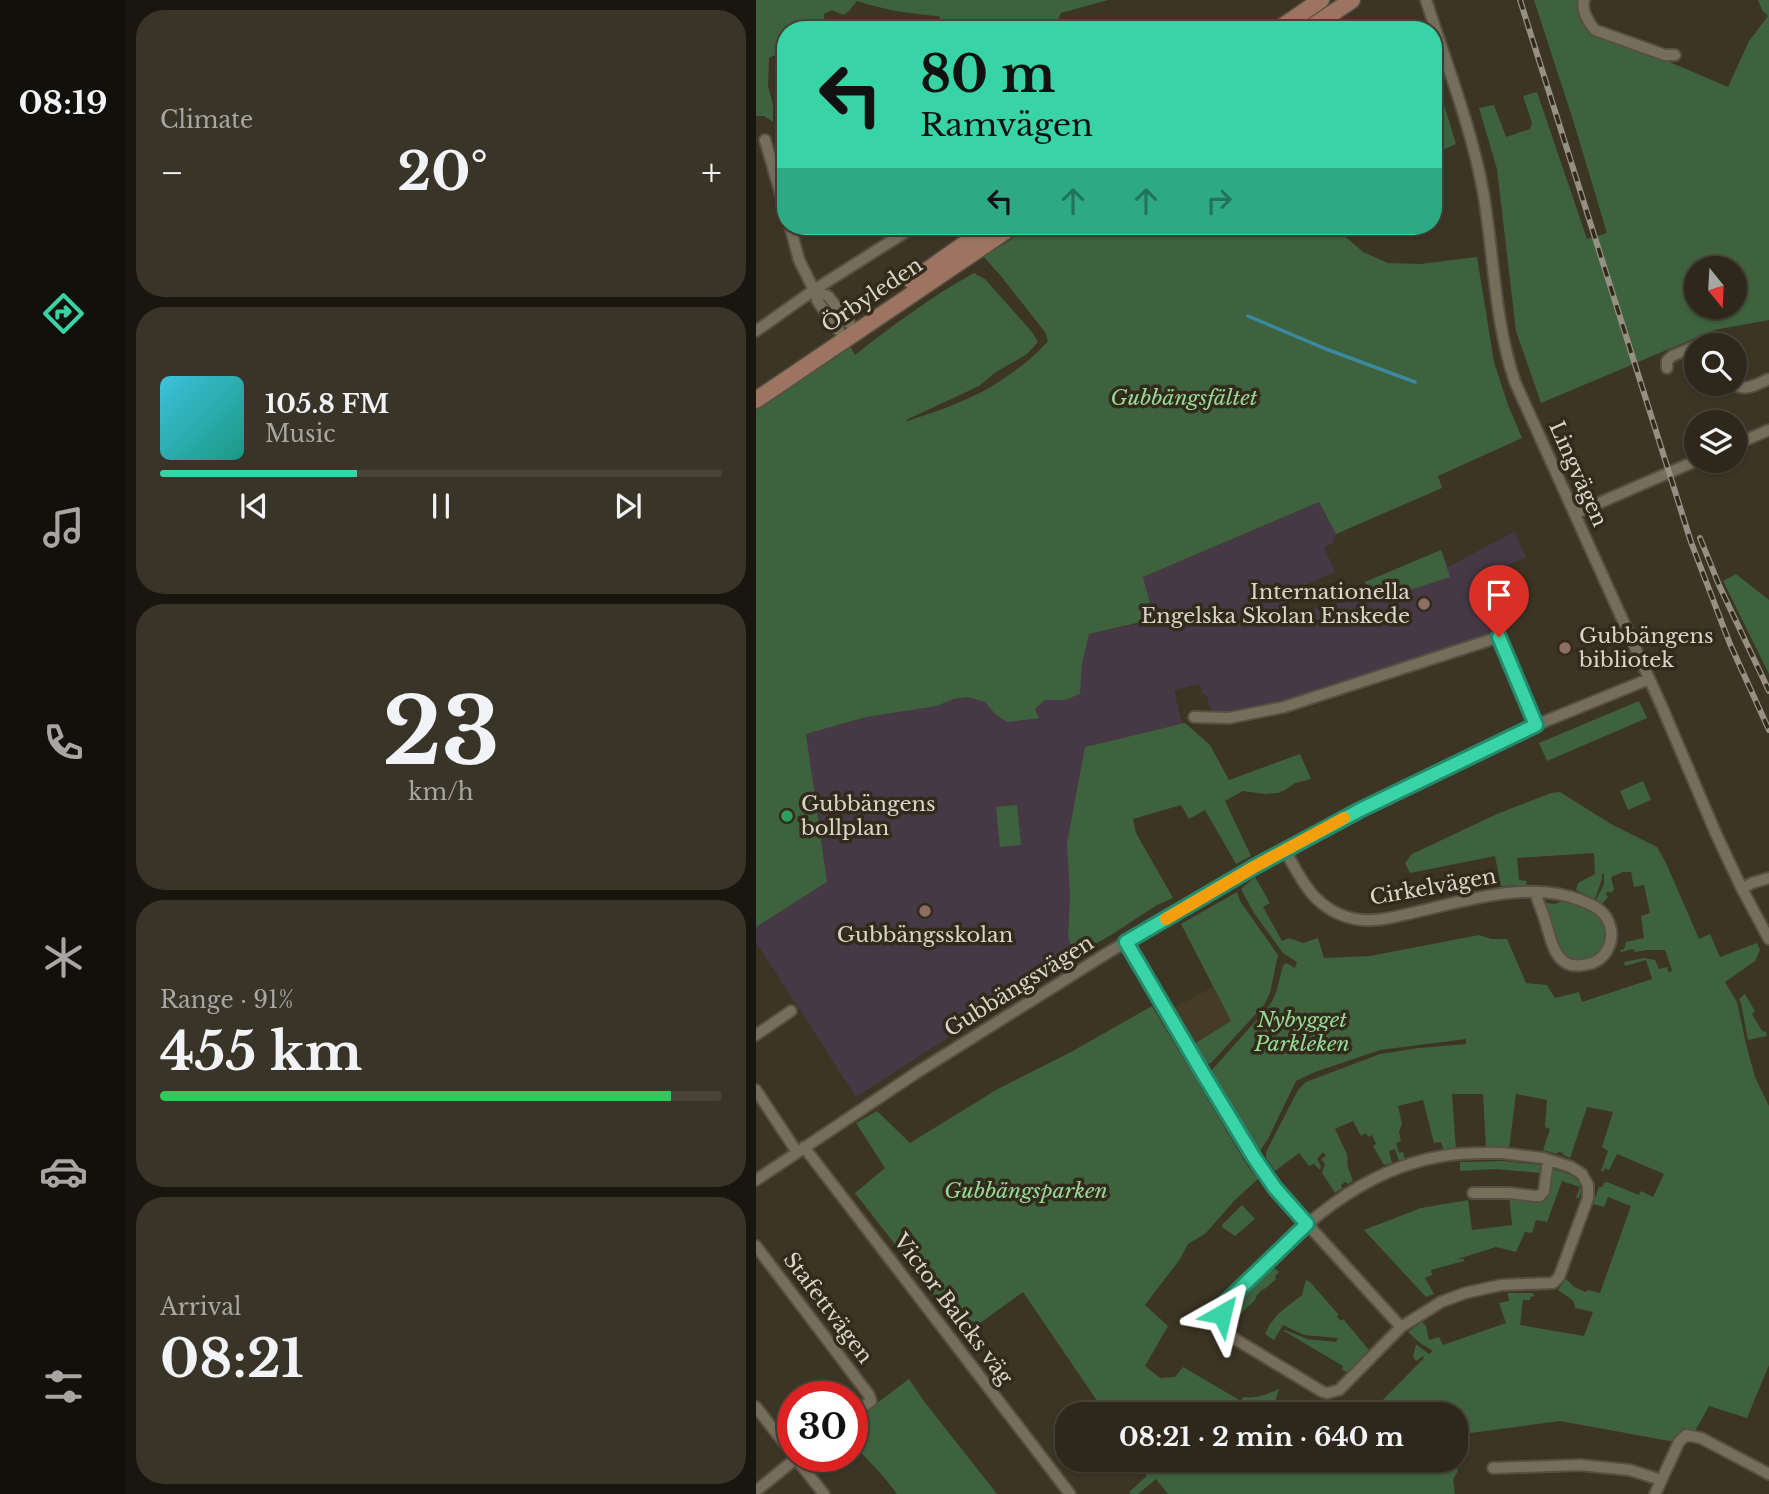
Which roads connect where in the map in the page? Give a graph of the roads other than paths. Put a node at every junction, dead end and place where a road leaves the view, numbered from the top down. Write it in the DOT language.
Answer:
graph roads {
  1 [pos="1321,0"];
  2 [pos="1352,0"];
  3 [pos="1426,0"];
  4 [pos="1584,0"];
  5 [pos="1291,21"];
  6 [pos="1320,21"];
  7 [pos="1433,21"];
  8 [pos="1442,49"];
  9 [pos="1675,55"];
  10 [pos="765,140"];
  11 [pos="777,181"];
  12 [pos="792,235"];
  13 [pos="901,235"];
  14 [pos="977,235"];
  15 [pos="1000,235"];
  16 [pos="814,290"];
  17 [pos="844,328"];
  18 [pos="756,331"];
  19 [pos="1684,351"];
  20 [pos="1667,368"];
  21 [pos="1769,379"];
  22 [pos="756,387"];
  23 [pos="1747,388"];
  24 [pos="756,400"];
  25 [pos="1769,430"];
  26 [pos="1747,439"];
  27 [pos="1684,466"];
  28 [pos="1576,513"];
  29 [pos="1649,679"];
  30 [pos="1194,717"];
  31 [pos="1536,725"];
  32 [pos="1285,850"];
  33 [pos="1769,878"];
  34 [pos="1742,889"];
  35 [pos="1535,892"];
  36 [pos="1769,939"];
  37 [pos="1126,942"];
  38 [pos="791,1011"];
  39 [pos="756,1035"];
  40 [pos="756,1090"];
  41 [pos="801,1149"];
  42 [pos="1548,1160"];
  43 [pos="756,1180"];
  44 [pos="1472,1193"];
  45 [pos="1307,1224"];
  46 [pos="756,1246"];
  47 [pos="1401,1326"];
  48 [pos="858,1381"];
  49 [pos="756,1406"];
  50 [pos="777,1432"];
  51 [pos="1493,1468"];
  52 [pos="778,1472"];
  53 [pos="808,1472"];
  54 [pos="1769,1474"];
  55 [pos="1661,1480"];
  56 [pos="756,1491"];
  57 [pos="824,1494"];
  58 [pos="1070,1494"];
  59 [pos="1655,1494"];
  1 -- 5 [label="main road"];
  2 -- 6 [label="main road"];
  3 -- 7 [label="street, Lingvägen"];
  4 -- 9 [label="street"];
  8 -- 28 [label="street, Lingvägen"];
  10 -- 11 [label="street"];
  12 -- 16 [label="street"];
  13 -- 16 [label="street"];
  14 -- 17 [label="main road, Örbyleden"];
  15 -- 24 [label="main road, Örbyleden"];
  16 -- 17 [label="street"];
  16 -- 18 [label="street"];
  17 -- 22 [label="main road, Örbyleden"];
  19 -- 20 [label="street"];
  21 -- 23 [label="street"];
  25 -- 26 [label="street"];
  27 -- 28 [label="street"];
  28 -- 29 [label="street, Lingvägen"];
  29 -- 31 [label="street, Gubbängsvägen"];
  29 -- 34 [label="street, Lingvägen"];
  30 -- 31 [label="street"];
  31 -- 32 [label="street, Gubbängsvägen"];
  32 -- 35 [label="street, Cirkelvägen"];
  32 -- 37 [label="street, Gubbängsvägen"];
  33 -- 34 [label="street"];
  34 -- 36 [label="street, Lingvägen"];
  35 -- 35 [label="street, Cirkelvägen"];
  37 -- 41 [label="street, Gubbängsvägen"];
  37 -- 45 [label="street"];
  38 -- 39 [label="street"];
  40 -- 41 [label="street, Victor Balcks väg"];
  41 -- 43 [label="street, Gubbängsvägen"];
  41 -- 58 [label="street, Victor Balcks väg"];
  42 -- 44 [label="street"];
  42 -- 45 [label="street"];
  42 -- 47 [label="street"];
  45 -- 47 [label="street"];
  45 -- 47 [label="street"];
  46 -- 48 [label="street, Stafettvägen"];
  49 -- 50 [label="street"];
  51 -- 55 [label="street"];
  52 -- 56 [label="street"];
  53 -- 57 [label="street"];
  54 -- 55 [label="street"];
  55 -- 59 [label="street"];
}
